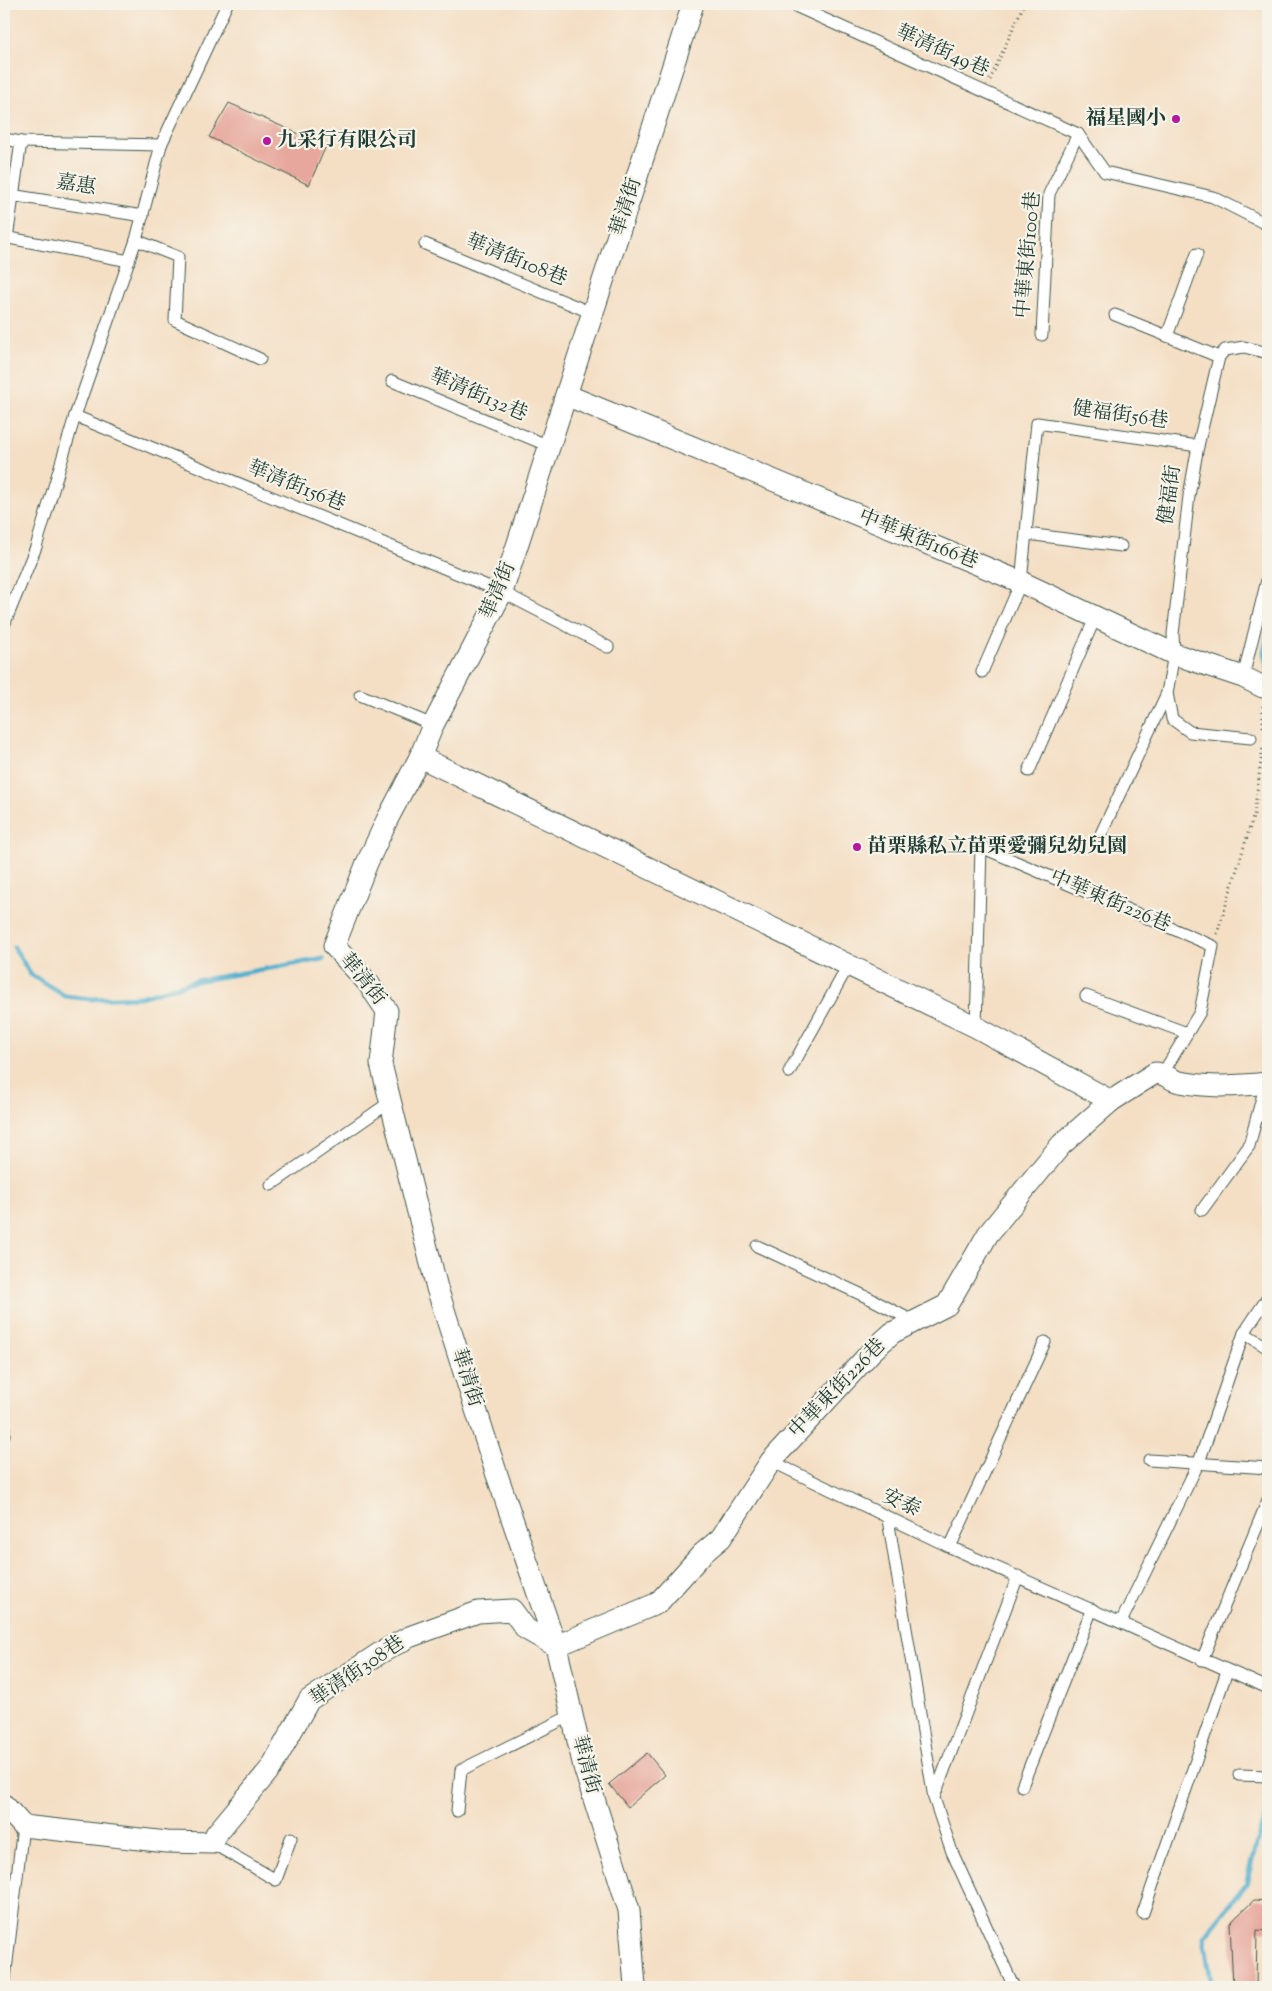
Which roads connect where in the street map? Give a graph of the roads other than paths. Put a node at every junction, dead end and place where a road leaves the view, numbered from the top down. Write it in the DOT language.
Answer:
graph roads {
  1 [pos="228,4"];
  2 [pos="693,4"];
  3 [pos="791,4"];
  4 [pos="1078,134"];
  5 [pos="4,139"];
  6 [pos="21,142"];
  7 [pos="161,145"];
  8 [pos="9,195"];
  9 [pos="143,216"];
  10 [pos="1268,225"];
  11 [pos="6,237"];
  12 [pos="136,240"];
  13 [pos="425,244"];
  14 [pos="1197,254"];
  15 [pos="129,261"];
  16 [pos="592,313"];
  17 [pos="1115,315"];
  18 [pos="1042,335"];
  19 [pos="1167,336"];
  20 [pos="1268,353"];
  21 [pos="1219,357"];
  22 [pos="260,359"];
  23 [pos="392,380"];
  24 [pos="566,395"];
  25 [pos="75,416"];
  26 [pos="549,446"];
  27 [pos="1198,446"];
  28 [pos="1027,534"];
  29 [pos="1121,546"];
  30 [pos="1268,576"];
  31 [pos="1021,582"];
  32 [pos="502,592"];
  33 [pos="1094,618"];
  34 [pos="4,625"];
  35 [pos="608,646"];
  36 [pos="1174,654"];
  37 [pos="982,672"];
  38 [pos="1243,677"];
  39 [pos="1266,687"];
  40 [pos="1167,693"];
  41 [pos="360,695"];
  42 [pos="433,725"];
  43 [pos="1251,738"];
  44 [pos="420,757"];
  45 [pos="1029,771"];
  46 [pos="1099,838"];
  47 [pos="848,966"];
  48 [pos="1086,996"];
  49 [pos="976,1027"];
  50 [pos="1187,1033"];
  51 [pos="789,1072"];
  52 [pos="1163,1073"];
  53 [pos="1267,1083"];
  54 [pos="1111,1101"];
  55 [pos="390,1102"];
  56 [pos="271,1184"];
  57 [pos="1202,1210"];
  58 [pos="757,1246"];
  59 [pos="1268,1297"];
  60 [pos="915,1322"];
  61 [pos="1244,1333"];
  62 [pos="1045,1342"];
  63 [pos="1268,1348"];
  64 [pos="4,1420"];
  65 [pos="4,1435"];
  66 [pos="1149,1460"];
  67 [pos="771,1461"];
  68 [pos="1199,1462"];
  69 [pos="1268,1468"];
  70 [pos="1268,1500"];
  71 [pos="888,1519"];
  72 [pos="950,1547"];
  73 [pos="1018,1576"];
  74 [pos="1092,1609"];
  75 [pos="1121,1622"];
  76 [pos="556,1646"];
  77 [pos="1202,1660"];
  78 [pos="1227,1671"];
  79 [pos="1268,1688"];
  80 [pos="572,1716"];
  81 [pos="1238,1775"];
  82 [pos="1268,1776"];
  83 [pos="1022,1786"];
  84 [pos="934,1798"];
  85 [pos="4,1806"];
  86 [pos="458,1811"];
  87 [pos="23,1826"];
  88 [pos="291,1838"];
  89 [pos="212,1843"];
  90 [pos="1143,1913"];
  91 [pos="4,1987"];
  92 [pos="635,1987"];
  93 [pos="1014,1987"];
  1 -- 7 [label="lane"];
  2 -- 16 [label="street, 華清街"];
  3 -- 4 [label="lane, 華清街49巷"];
  4 -- 10 [label="lane"];
  4 -- 18 [label="lane, 中華東街100巷"];
  5 -- 6 [label="lane"];
  6 -- 7 [label="lane"];
  6 -- 8 [label="lane"];
  7 -- 9 [label="lane"];
  8 -- 9 [label="lane, 嘉惠"];
  8 -- 11 [label="lane"];
  9 -- 12 [label="lane"];
  11 -- 15 [label="lane"];
  12 -- 15 [label="lane"];
  12 -- 22 [label="lane"];
  13 -- 16 [label="lane, 華清街108巷"];
  14 -- 19 [label="lane"];
  15 -- 25 [label="lane"];
  16 -- 24 [label="street, 華清街"];
  17 -- 19 [label="lane"];
  19 -- 21 [label="lane"];
  20 -- 21 [label="lane"];
  21 -- 27 [label="lane, 健福街"];
  23 -- 26 [label="lane, 華清街132巷"];
  24 -- 26 [label="street, 華清街"];
  24 -- 31 [label="street, 中華東街166巷"];
  25 -- 32 [label="lane, 華清街156巷"];
  25 -- 34 [label="lane"];
  26 -- 32 [label="street, 華清街"];
  27 -- 28 [label="lane, 健福街56巷"];
  27 -- 36 [label="lane, 健福街"];
  28 -- 29 [label="lane"];
  28 -- 31 [label="lane"];
  30 -- 38 [label="lane"];
  31 -- 33 [label="street, 中華東街166巷"];
  31 -- 37 [label="lane"];
  32 -- 35 [label="lane, 華清街156巷"];
  32 -- 42 [label="street, 華清街"];
  33 -- 36 [label="street, 中華東街166巷"];
  33 -- 45 [label="lane"];
  36 -- 38 [label="street, 中華東街166巷"];
  36 -- 40 [label="lane, 健福街"];
  38 -- 39 [label="street, 中華東街166巷"];
  40 -- 43 [label="lane, 健福街"];
  40 -- 46 [label="lane, 健福街"];
  41 -- 42 [label="lane"];
  42 -- 44 [label="street, 華清街"];
  44 -- 47 [label="street"];
  44 -- 55 [label="street, 華清街"];
  47 -- 49 [label="street"];
  47 -- 51 [label="lane"];
  48 -- 50 [label="lane"];
  49 -- 50 [label="lane, 中華東街226巷"];
  49 -- 54 [label="street"];
  50 -- 52 [label="lane"];
  52 -- 53 [label="street"];
  52 -- 54 [label="street, 中華東街226巷"];
  53 -- 57 [label="lane"];
  54 -- 60 [label="street, 中華東街226巷"];
  55 -- 56 [label="lane"];
  55 -- 76 [label="street, 華清街"];
  58 -- 60 [label="lane"];
  59 -- 61 [label="lane"];
  60 -- 67 [label="street, 中華東街226巷"];
  61 -- 63 [label="lane"];
  61 -- 68 [label="lane"];
  62 -- 72 [label="lane"];
  64 -- 65 [label="lane"];
  66 -- 68 [label="lane"];
  67 -- 71 [label="lane, 安泰"];
  67 -- 76 [label="street, 中華東街226巷"];
  68 -- 69 [label="lane"];
  68 -- 75 [label="lane"];
  70 -- 77 [label="lane"];
  71 -- 72 [label="lane, 安泰"];
  71 -- 84 [label="lane"];
  72 -- 73 [label="lane, 安泰"];
  73 -- 74 [label="lane, 安泰"];
  73 -- 84 [label="lane"];
  74 -- 75 [label="lane, 安泰"];
  74 -- 83 [label="lane"];
  75 -- 77 [label="lane, 安泰"];
  76 -- 80 [label="street, 華清街"];
  76 -- 89 [label="street, 華清街308巷"];
  77 -- 78 [label="lane, 安泰"];
  78 -- 79 [label="lane, 安泰"];
  78 -- 90 [label="lane"];
  80 -- 86 [label="lane"];
  80 -- 92 [label="street, 華清街"];
  81 -- 82 [label="lane"];
  84 -- 93 [label="lane"];
  85 -- 87 [label="street"];
  87 -- 89 [label="street"];
  87 -- 91 [label="lane"];
  88 -- 89 [label="lane"];
}
